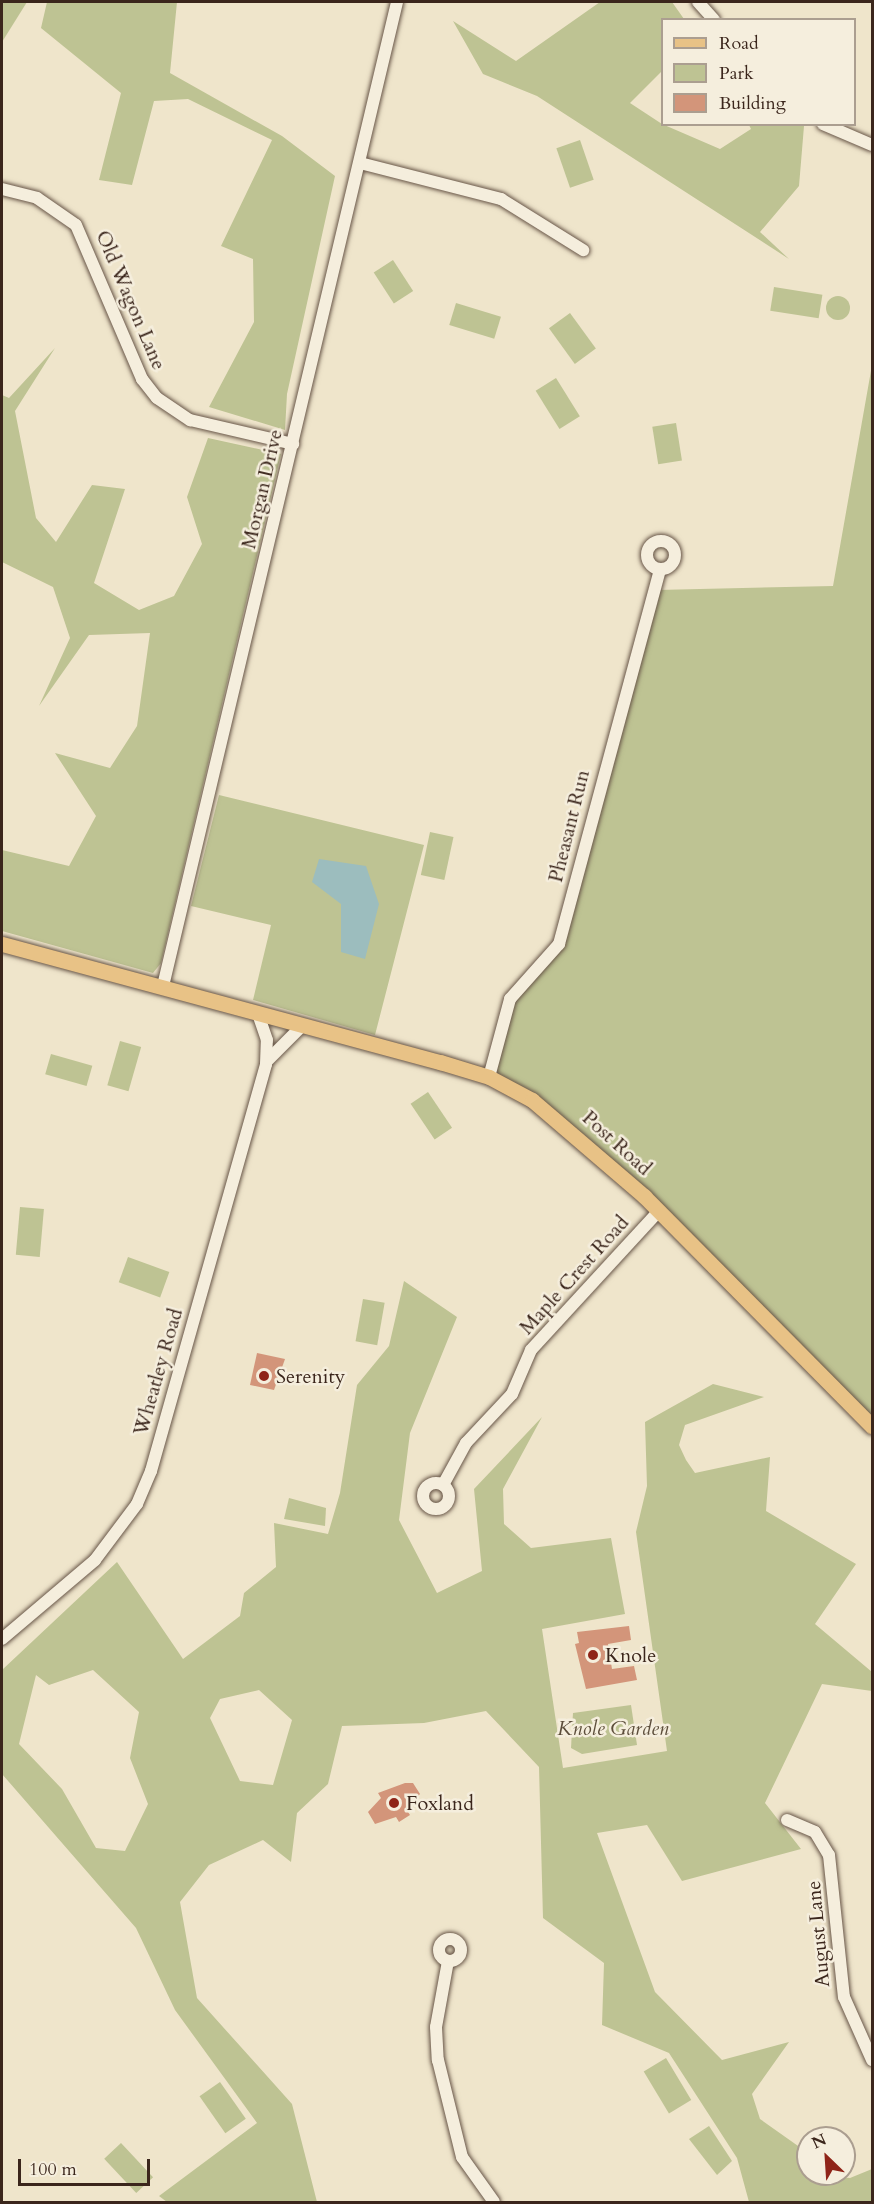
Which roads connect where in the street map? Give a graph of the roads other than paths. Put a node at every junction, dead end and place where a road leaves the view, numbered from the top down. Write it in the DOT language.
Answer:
graph roads {
  1 [pos="397,2"];
  2 [pos="700,2"];
  3 [pos="712,18"];
  4 [pos="828,126"];
  5 [pos="873,145"];
  6 [pos="360,163"];
  7 [pos="2,189"];
  8 [pos="583,250"];
  9 [pos="293,444"];
  10 [pos="660,569"];
  11 [pos="2,944"];
  12 [pos="163,986"];
  13 [pos="258,1014"];
  14 [pos="302,1026"];
  15 [pos="266,1064"];
  16 [pos="489,1077"];
  17 [pos="659,1211"];
  18 [pos="873,1426"];
  19 [pos="443,1485"];
  20 [pos="2,1639"];
  21 [pos="787,1820"];
  22 [pos="448,1961"];
  23 [pos="873,2060"];
  24 [pos="494,2202"];
  1 -- 6 [label="street, Morgan Drive"];
  2 -- 3 [label="street"];
  4 -- 5 [label="street"];
  6 -- 8 [label="street"];
  6 -- 9 [label="street, Morgan Drive"];
  7 -- 9 [label="street, Old Wagon Lane"];
  9 -- 12 [label="street, Morgan Drive"];
  10 -- 16 [label="street, Pheasant Run"];
  11 -- 12 [label="main road"];
  12 -- 13 [label="main road"];
  13 -- 14 [label="main road, Post Road"];
  13 -- 15 [label="street, Wheatley Road"];
  14 -- 15 [label="street, Wheatley Road"];
  14 -- 16 [label="main road, Post Road"];
  15 -- 20 [label="street, Wheatley Road"];
  16 -- 17 [label="main road, Post Road"];
  17 -- 18 [label="main road, Post Road"];
  17 -- 19 [label="street, Maple Crest Road"];
  21 -- 23 [label="street, August Lane"];
  22 -- 24 [label="street"];
}
